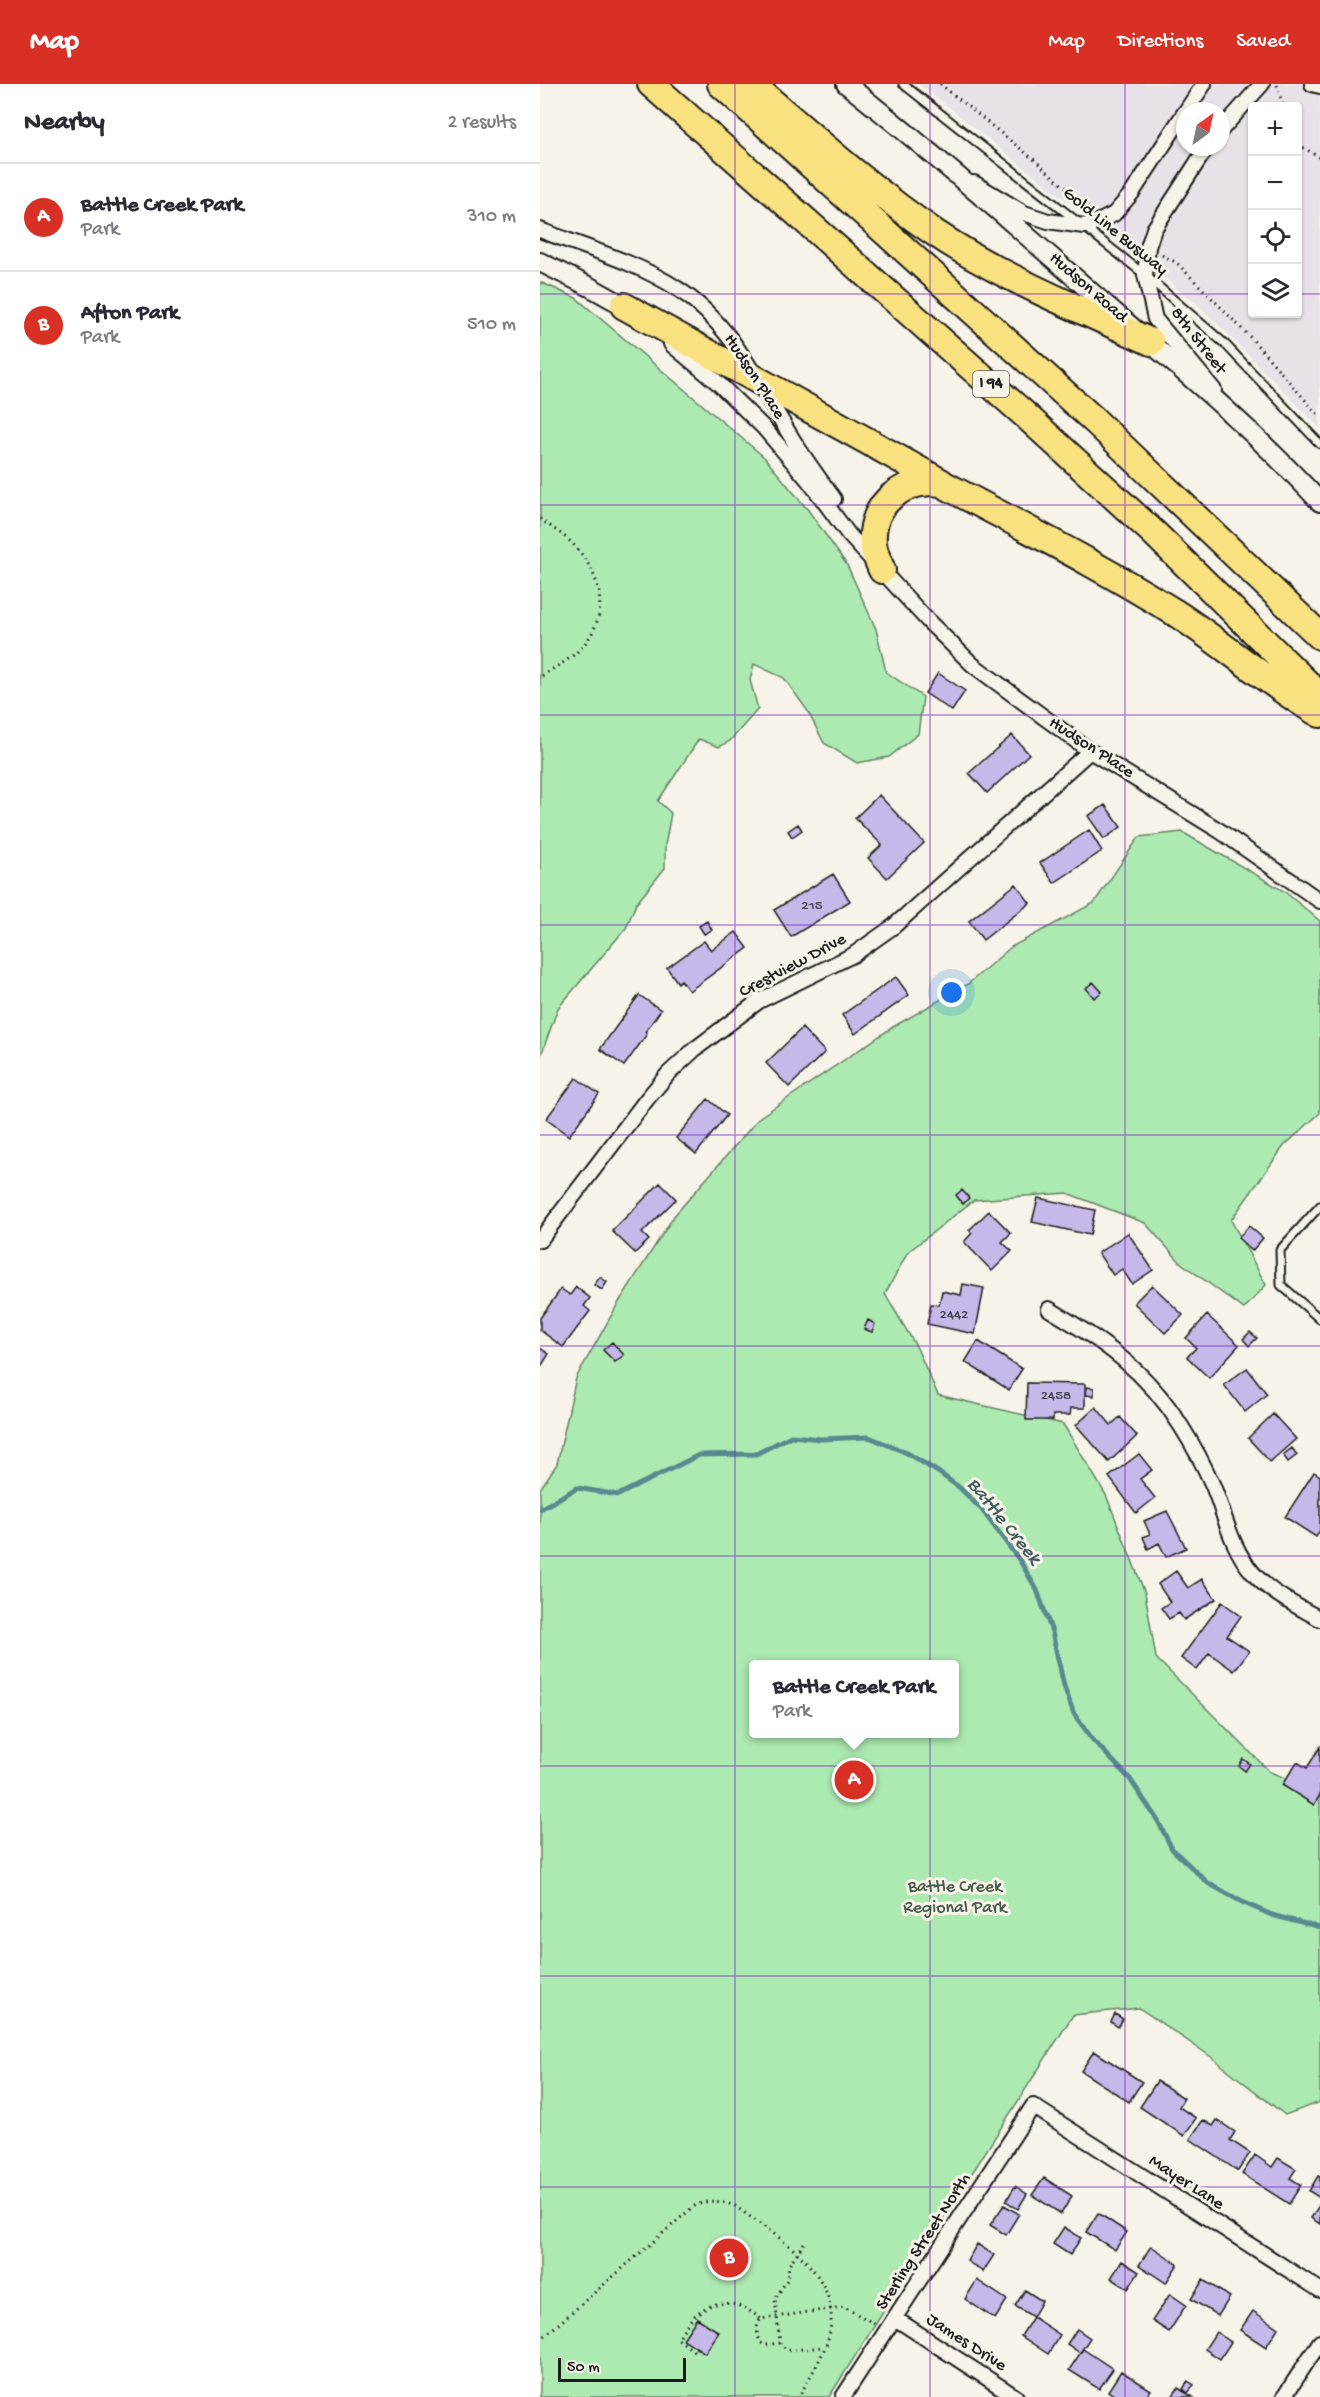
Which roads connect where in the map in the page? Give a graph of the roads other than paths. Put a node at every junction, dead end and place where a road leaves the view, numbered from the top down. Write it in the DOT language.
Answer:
graph roads {
  1 [pos="651,84"];
  2 [pos="721,84"];
  3 [pos="751,84"];
  4 [pos="846,84"];
  5 [pos="903,84"];
  6 [pos="1204,84"];
  7 [pos="1248,84"];
  8 [pos="1262,84"];
  9 [pos="1312,84"];
  10 [pos="1320,87"];
  11 [pos="1192,102"];
  12 [pos="1230,111"];
  13 [pos="1230,120"];
  14 [pos="1176,126"];
  15 [pos="1201,156"];
  16 [pos="950,169"];
  17 [pos="1084,226"];
  18 [pos="540,230"];
  19 [pos="540,262"];
  20 [pos="1145,274"];
  21 [pos="624,306"];
  22 [pos="1150,342"];
  23 [pos="761,383"];
  24 [pos="1240,422"];
  25 [pos="1320,444"];
  26 [pos="941,483"];
  27 [pos="1320,502"];
  28 [pos="1241,558"];
  29 [pos="882,570"];
  30 [pos="1320,626"];
  31 [pos="1320,636"];
  32 [pos="1320,696"];
  33 [pos="1320,714"];
  34 [pos="1090,751"];
  35 [pos="1320,901"];
  36 [pos="1320,1206"];
  37 [pos="540,1240"];
  38 [pos="1049,1309"];
  39 [pos="1320,1319"];
  40 [pos="1320,1619"];
  41 [pos="1033,2106"];
  42 [pos="1320,2290"];
  43 [pos="896,2319"];
  44 [pos="1320,2342"];
  45 [pos="843,2397"];
  46 [pos="1016,2397"];
  47 [pos="1284,2397"];
  1 -- 32 [label="highway, I 94"];
  2 -- 28 [label="highway, I 94"];
  3 -- 22 [label="highway"];
  4 -- 16 [label="street, Hudson Road"];
  5 -- 17 [label="lane, Gold Line Busway"];
  6 -- 11 [label="street"];
  7 -- 12 [label="street"];
  8 -- 13 [label="street"];
  9 -- 10 [label="street"];
  14 -- 17 [label="street"];
  15 -- 20 [label="street, 8th Street"];
  16 -- 17 [label="street"];
  16 -- 22 [label="street, Hudson Road"];
  17 -- 20 [label="lane, Gold Line Busway"];
  18 -- 23 [label="street, Hudson Place"];
  19 -- 21 [label="street, Hudson Place"];
  20 -- 24 [label="street, 8th Street"];
  20 -- 25 [label="lane, Gold Line Busway"];
  21 -- 23 [label="highway"];
  21 -- 29 [label="street, Hudson Place"];
  22 -- 24 [label="street, Hudson Road"];
  23 -- 26 [label="highway"];
  23 -- 29 [label="street, Hudson Place"];
  24 -- 27 [label="street, Hudson Road"];
  26 -- 29 [label="highway"];
  26 -- 33 [label="highway"];
  28 -- 30 [label="highway"];
  28 -- 31 [label="highway, I 94"];
  29 -- 34 [label="street, Hudson Place"];
  34 -- 35 [label="street, Hudson Place"];
  34 -- 37 [label="street, Crestview Drive"];
  36 -- 39 [label="lane"];
  38 -- 40 [label="street"];
  41 -- 42 [label="street, Mayer Lane"];
  41 -- 43 [label="street, Sterling Street North"];
  43 -- 45 [label="street, Sterling Street North"];
  43 -- 46 [label="street, James Drive"];
  44 -- 47 [label="street"];
}
